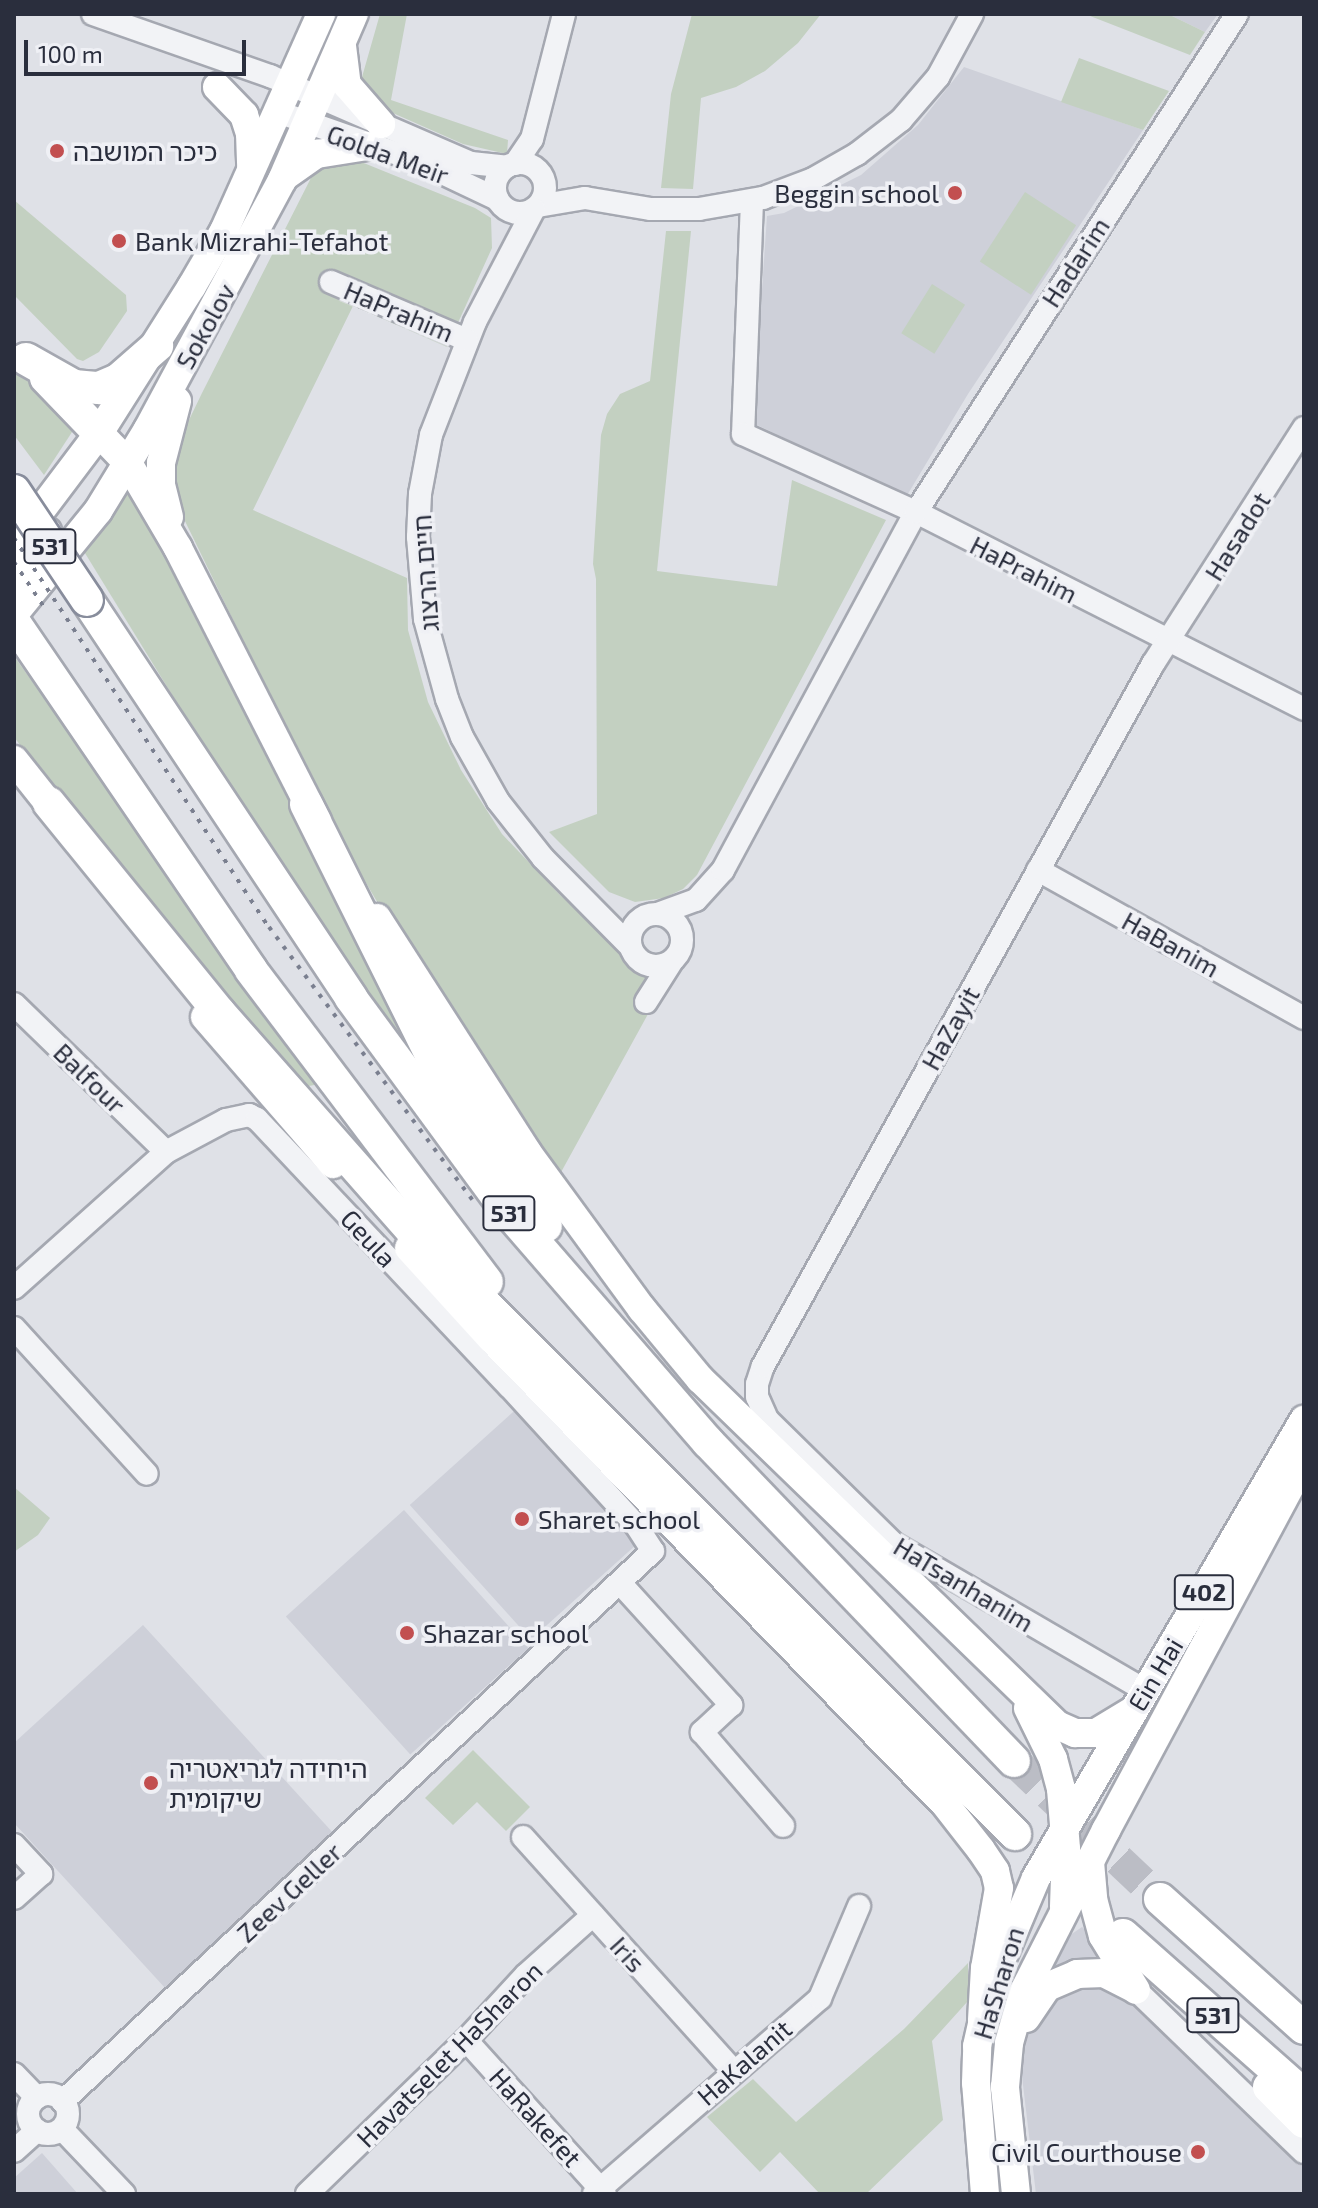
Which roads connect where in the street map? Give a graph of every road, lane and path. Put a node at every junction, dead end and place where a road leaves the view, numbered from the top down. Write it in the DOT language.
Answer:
graph roads {
  1 [pos="93,14"];
  2 [pos="321,14"];
  3 [pos="354,14"];
  4 [pos="564,14"];
  5 [pos="972,14"];
  6 [pos="1237,14"];
  7 [pos="342,43"];
  8 [pos="291,84"];
  9 [pos="217,87"];
  10 [pos="320,97"];
  11 [pos="278,112"];
  12 [pos="308,124"];
  13 [pos="535,128"];
  14 [pos="374,135"];
  15 [pos="511,165"];
  16 [pos="251,172"];
  17 [pos="540,174"];
  18 [pos="282,180"];
  19 [pos="585,198"];
  20 [pos="752,201"];
  21 [pos="499,202"];
  22 [pos="536,207"];
  23 [pos="506,259"];
  24 [pos="331,282"];
  25 [pos="209,317"];
  26 [pos="467,340"];
  27 [pos="157,346"];
  28 [pos="20,352"];
  29 [pos="1304,428"];
  30 [pos="99,433"];
  31 [pos="128,463"];
  32 [pos="14,491"];
  33 [pos="916,512"];
  34 [pos="14,546"];
  35 [pos="178,548"];
  36 [pos="14,578"];
  37 [pos="14,614"];
  38 [pos="14,622"];
  39 [pos="1169,643"];
  40 [pos="1304,709"];
  41 [pos="14,760"];
  42 [pos="49,803"];
  43 [pos="306,804"];
  44 [pos="1038,870"];
  45 [pos="713,884"];
  46 [pos="595,909"];
  47 [pos="652,915"];
  48 [pos="634,952"];
  49 [pos="677,952"];
  50 [pos="14,1004"];
  51 [pos="1304,1018"];
  52 [pos="166,1152"];
  53 [pos="17,1280"];
  54 [pos="14,1328"];
  55 [pos="767,1419"];
  56 [pos="1304,1420"];
  57 [pos="1304,1461"];
  58 [pos="652,1471"];
  59 [pos="147,1474"];
  60 [pos="621,1584"];
  61 [pos="1009,1681"];
  62 [pos="1140,1700"];
  63 [pos="1122,1799"];
  64 [pos="945,1804"];
  65 [pos="783,1826"];
  66 [pos="1078,1829"];
  67 [pos="1015,1834"];
  68 [pos="523,1837"];
  69 [pos="14,1845"];
  70 [pos="1090,1863"];
  71 [pos="14,1898"];
  72 [pos="1160,1899"];
  73 [pos="859,1906"];
  74 [pos="593,1915"];
  75 [pos="1064,1916"];
  76 [pos="1123,1935"];
  77 [pos="1155,1964"];
  78 [pos="1136,1990"];
  79 [pos="982,2020"];
  80 [pos="1304,2028"];
  81 [pos="466,2040"];
  82 [pos="733,2070"];
  83 [pos="14,2074"];
  84 [pos="1005,2087"];
  85 [pos="1304,2095"];
  86 [pos="37,2098"];
  87 [pos="63,2101"];
  88 [pos="1304,2122"];
  89 [pos="62,2129"];
  90 [pos="37,2130"];
  91 [pos="14,2151"];
  92 [pos="1304,2152"];
  93 [pos="600,2192"];
  94 [pos="124,2194"];
  95 [pos="307,2194"];
  96 [pos="985,2194"];
  97 [pos="1016,2194"];
  1 -- 8 [label="street, Golda Meir"];
  2 -- 8 [label="main road, Sokolov"];
  3 -- 7 [label="main road, Sokolov"];
  4 -- 13 [label="street"];
  5 -- 20 [label="street"];
  6 -- 33 [label="street, Hadarim"];
  7 -- 10 [label="main road, Sokolov"];
  7 -- 14 [label="main road"];
  8 -- 10 [label="street, Golda Meir"];
  8 -- 11 [label="main road, Sokolov"];
  9 -- 16 [label="main road"];
  10 -- 12 [label="main road, Sokolov"];
  10 -- 14 [label="street, Golda Meir"];
  11 -- 12 [label="street, Golda Meir"];
  11 -- 16 [label="main road, Sokolov"];
  12 -- 14 [label="street, Golda Meir"];
  12 -- 18 [label="main road, Sokolov"];
  13 -- 15 [label="street"];
  13 -- 17 [label="street"];
  14 -- 15 [label="street, Golda Meir"];
  14 -- 18 [label="main road"];
  14 -- 21 [label="street, Golda Meir"];
  15 -- 17 [label="street"];
  15 -- 21 [label="street"];
  16 -- 27 [label="main road, Sokolov"];
  17 -- 19 [label="street"];
  17 -- 22 [label="street"];
  18 -- 25 [label="main road, Sokolov"];
  19 -- 20 [label="street"];
  19 -- 22 [label="street"];
  20 -- 33 [label="street, HaPrahim"];
  21 -- 22 [label="street"];
  21 -- 23 [label="street"];
  22 -- 23 [label="street, חיים הרצוג"];
  23 -- 26 [label="street, חיים הרצוג"];
  24 -- 26 [label="street, HaPrahim"];
  25 -- 31 [label="main road, Sokolov"];
  25 -- 35 [label="main road"];
  26 -- 46 [label="street, חיים הרצוג"];
  27 -- 28 [label="highway"];
  27 -- 30 [label="main road, Sokolov"];
  28 -- 30 [label="highway"];
  29 -- 39 [label="street, Hasadot"];
  30 -- 31 [label="main road"];
  30 -- 34 [label="main road, Sokolov"];
  30 -- 36 [label="main road"];
  31 -- 35 [label="main road"];
  31 -- 37 [label="main road, Sokolov"];
  32 -- 43 [label="highway, 531, bridge"];
  33 -- 39 [label="street, HaPrahim"];
  33 -- 45 [label="street"];
  35 -- 43 [label="main road"];
  38 -- 58 [label="highway, 531"];
  39 -- 40 [label="street, HaPrahim"];
  39 -- 44 [label="street, HaZayit"];
  41 -- 42 [label="main road"];
  42 -- 58 [label="highway"];
  42 -- 64 [label="main road"];
  43 -- 61 [label="main road"];
  44 -- 51 [label="street, HaBanim"];
  44 -- 55 [label="street, HaZayit"];
  45 -- 47 [label="street"];
  45 -- 49 [label="street"];
  46 -- 47 [label="street"];
  46 -- 48 [label="street, חיים הרצוג"];
  47 -- 48 [label="street"];
  47 -- 49 [label="street"];
  48 -- 49 [label="street"];
  48 -- 49 [label="street"];
  50 -- 52 [label="street, Balfour"];
  52 -- 53 [label="street, Geula"];
  52 -- 60 [label="street, Geula"];
  54 -- 59 [label="street"];
  55 -- 62 [label="street, HaTsanhanim"];
  56 -- 62 [label="main road, Ein Hai / 402"];
  57 -- 63 [label="main road, Ein Hai / 402"];
  58 -- 67 [label="highway, 531"];
  60 -- 65 [label="street"];
  60 -- 87 [label="street, Zeev Geller"];
  61 -- 62 [label="main road"];
  61 -- 66 [label="main road"];
  62 -- 66 [label="main road, Ein Hai / 402"];
  63 -- 66 [label="main road"];
  63 -- 70 [label="main road, 402"];
  64 -- 66 [label="main road"];
  64 -- 79 [label="main road"];
  66 -- 70 [label="main road"];
  66 -- 75 [label="main road"];
  66 -- 79 [label="main road, HaSharon / 402"];
  68 -- 74 [label="street, Iris"];
  69 -- 71 [label="street"];
  70 -- 75 [label="main road, 402"];
  70 -- 78 [label="main road"];
  72 -- 80 [label="highway, 531"];
  73 -- 82 [label="street, HaKalanit"];
  74 -- 81 [label="street, Havatselet HaSharon"];
  74 -- 82 [label="street, Iris"];
  75 -- 84 [label="main road, HaSharon / 402"];
  76 -- 77 [label="highway, 531"];
  77 -- 85 [label="highway, 531"];
  77 -- 88 [label="highway"];
  78 -- 84 [label="main road"];
  78 -- 92 [label="street"];
  79 -- 96 [label="main road, HaSharon / 402"];
  81 -- 93 [label="street, HaRakefet"];
  81 -- 95 [label="street, Havatselet HaSharon"];
  82 -- 93 [label="street, HaKalanit"];
  83 -- 86 [label="street"];
  84 -- 97 [label="main road, HaSharon / 402"];
  86 -- 87 [label="street"];
  86 -- 90 [label="street"];
  87 -- 89 [label="street"];
  89 -- 90 [label="street"];
  89 -- 94 [label="street"];
  90 -- 91 [label="street"];
}
